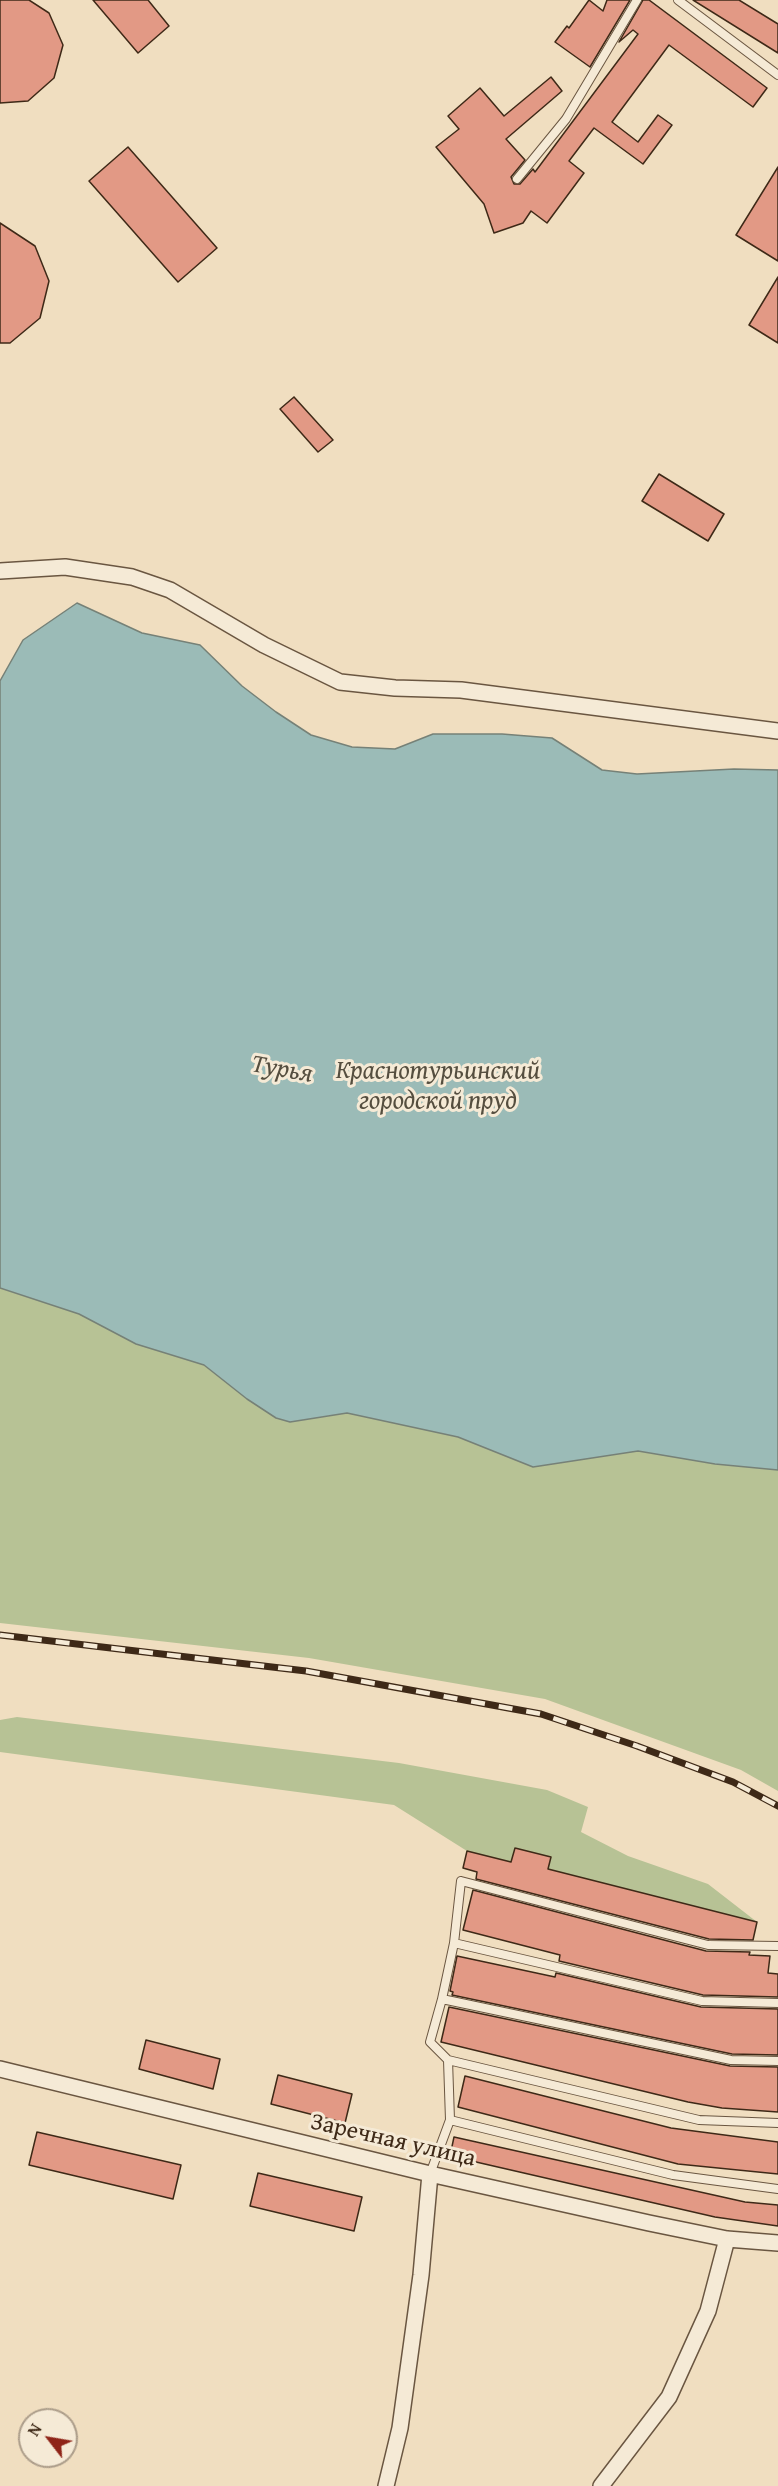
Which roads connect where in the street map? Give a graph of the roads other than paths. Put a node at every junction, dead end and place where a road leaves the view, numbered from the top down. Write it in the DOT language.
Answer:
graph roads {
  1 [pos="637,0"];
  2 [pos="678,0"];
  3 [pos="778,75"];
  4 [pos="517,179"];
  5 [pos="0,571"];
  6 [pos="778,730"];
  7 [pos="454,1943"];
  8 [pos="778,1946"];
  9 [pos="442,1999"];
  10 [pos="778,2003"];
  11 [pos="448,2060"];
  12 [pos="778,2061"];
  13 [pos="0,2069"];
  14 [pos="450,2120"];
  15 [pos="778,2123"];
  16 [pos="430,2174"];
  17 [pos="778,2189"];
  18 [pos="727,2239"];
  19 [pos="778,2243"];
  20 [pos="386,2486"];
  21 [pos="601,2486"];
  1 -- 4 [label="lane"];
  2 -- 3 [label="lane"];
  5 -- 6 [label="street"];
  7 -- 8 [label="lane"];
  7 -- 9 [label="lane"];
  7 -- 10 [label="lane"];
  9 -- 11 [label="lane"];
  9 -- 12 [label="lane"];
  11 -- 14 [label="lane"];
  11 -- 15 [label="lane"];
  13 -- 16 [label="street, Заречная улица"];
  14 -- 16 [label="lane"];
  14 -- 17 [label="lane"];
  16 -- 18 [label="street, Заречная улица"];
  16 -- 20 [label="street"];
  18 -- 19 [label="street, Заречная улица"];
  18 -- 21 [label="street"];
}
